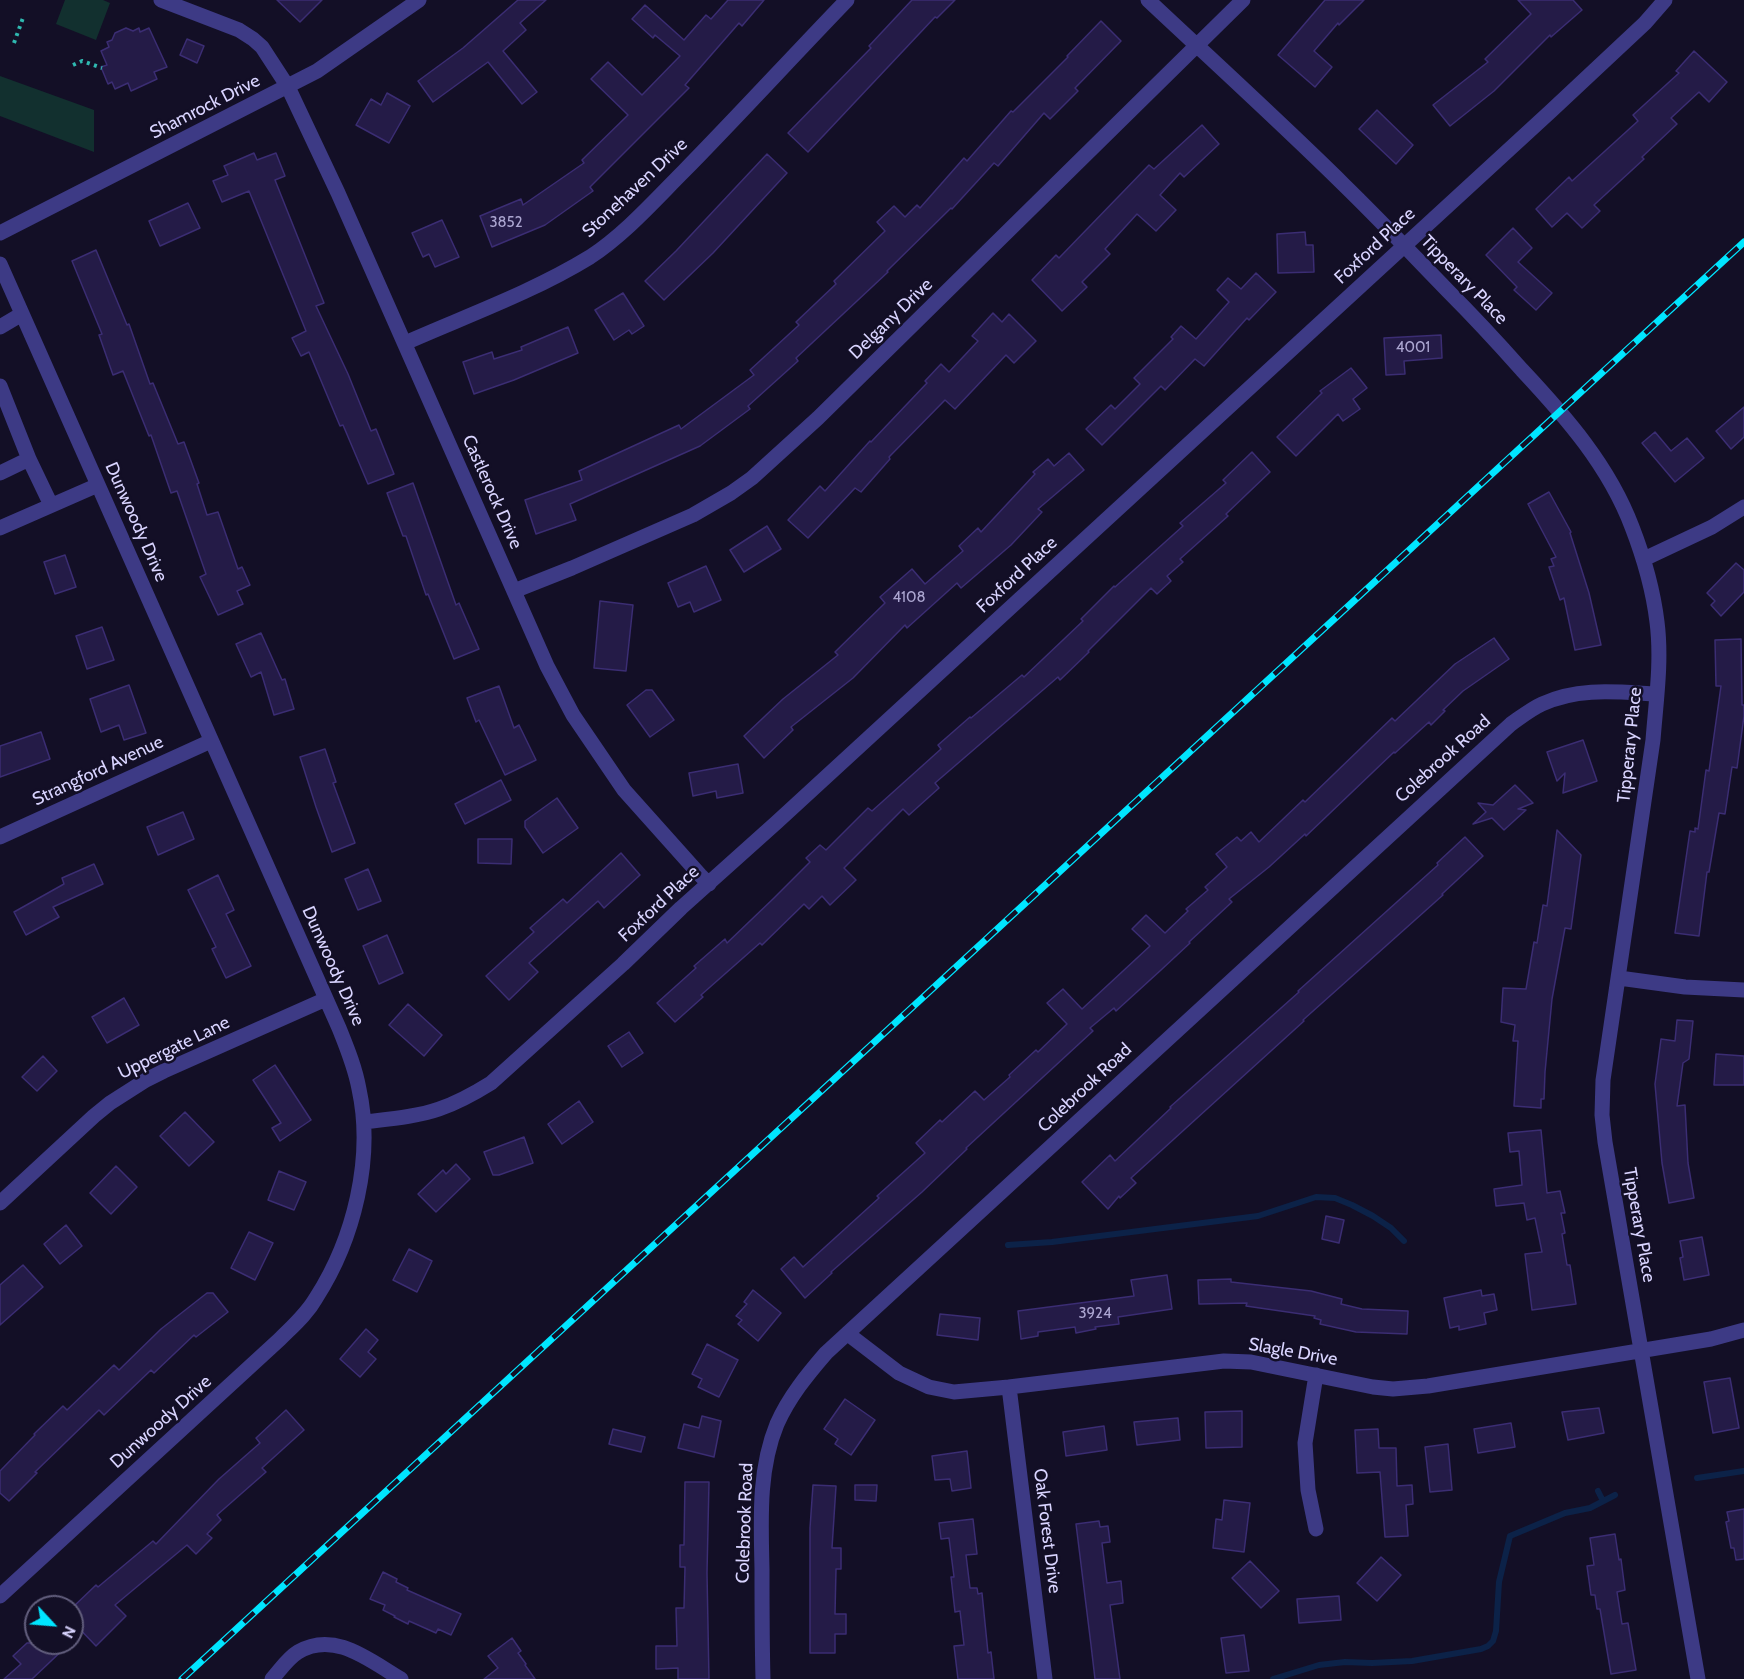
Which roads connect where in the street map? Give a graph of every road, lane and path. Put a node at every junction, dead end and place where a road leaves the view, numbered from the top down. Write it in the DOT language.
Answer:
graph roads {
  1 [pos="161,0"];
  2 [pos="419,0"];
  3 [pos="847,0"];
  4 [pos="1148,0"];
  5 [pos="1244,0"];
  6 [pos="1665,0"];
  7 [pos="24,15"];
  8 [pos="14,43"];
  9 [pos="1196,46"];
  10 [pos="74,65"];
  11 [pos="102,68"];
  12 [pos="288,87"];
  13 [pos="0,233"];
  14 [pos="1404,245"];
  15 [pos="0,264"];
  16 [pos="22,314"];
  17 [pos="0,327"];
  18 [pos="405,343"];
  19 [pos="0,386"];
  20 [pos="29,459"];
  21 [pos="0,473"];
  22 [pos="98,485"];
  23 [pos="51,505"];
  24 [pos="1744,507"];
  25 [pos="0,528"];
  26 [pos="1644,559"];
  27 [pos="514,591"];
  28 [pos="1656,694"];
  29 [pos="212,741"];
  30 [pos="0,837"];
  31 [pos="709,884"];
  32 [pos="1618,978"];
  33 [pos="1744,990"];
  34 [pos="326,999"];
  35 [pos="364,1122"];
  36 [pos="0,1203"];
  37 [pos="1744,1330"];
  38 [pos="848,1334"];
  39 [pos="1642,1350"];
  40 [pos="1316,1375"];
  41 [pos="1009,1387"];
  42 [pos="1316,1529"];
  43 [pos="0,1596"];
  44 [pos="272,1679"];
  45 [pos="401,1679"];
  46 [pos="763,1679"];
  47 [pos="1045,1679"];
  48 [pos="1698,1679"];
  1 -- 12 [label="street, Castlerock Drive"];
  2 -- 12 [label="street, Shamrock Drive"];
  3 -- 18 [label="street, Stonehaven Drive"];
  4 -- 9 [label="street, Tipperary Place"];
  5 -- 9 [label="street, Delgany Drive"];
  6 -- 14 [label="street, Foxford Place"];
  7 -- 8 [label="path"];
  9 -- 14 [label="street, Tipperary Place"];
  9 -- 27 [label="street, Delgany Drive"];
  10 -- 11 [label="path"];
  12 -- 13 [label="street, Shamrock Drive"];
  12 -- 18 [label="street, Castlerock Drive"];
  14 -- 26 [label="street, Tipperary Place"];
  14 -- 31 [label="street, Foxford Place"];
  15 -- 16 [label="street, Dunwoody Drive"];
  16 -- 17 [label="street"];
  16 -- 22 [label="street, Dunwoody Drive"];
  18 -- 27 [label="street, Castlerock Drive"];
  19 -- 20 [label="street"];
  20 -- 21 [label="street"];
  20 -- 23 [label="street"];
  22 -- 23 [label="street"];
  22 -- 29 [label="street, Dunwoody Drive"];
  23 -- 25 [label="street"];
  24 -- 26 [label="street"];
  26 -- 28 [label="street, Tipperary Place"];
  27 -- 31 [label="street, Castlerock Drive"];
  28 -- 32 [label="street, Tipperary Place"];
  28 -- 38 [label="street, Colebrook Road"];
  29 -- 30 [label="street, Strangford Avenue"];
  29 -- 34 [label="street, Dunwoody Drive"];
  31 -- 35 [label="street, Foxford Place"];
  32 -- 33 [label="street"];
  32 -- 39 [label="street, Tipperary Place"];
  34 -- 35 [label="street, Dunwoody Drive"];
  34 -- 36 [label="street, Uppergate Lane"];
  35 -- 43 [label="street, Dunwoody Drive"];
  37 -- 39 [label="street, Slagle Drive"];
  38 -- 41 [label="street, Slagle Drive"];
  38 -- 46 [label="street, Colebrook Road"];
  39 -- 40 [label="street, Slagle Drive"];
  39 -- 48 [label="street, Tipperary Place"];
  40 -- 41 [label="street, Slagle Drive"];
  40 -- 42 [label="street"];
  41 -- 47 [label="street, Oak Forest Drive"];
  44 -- 45 [label="street"];
}
